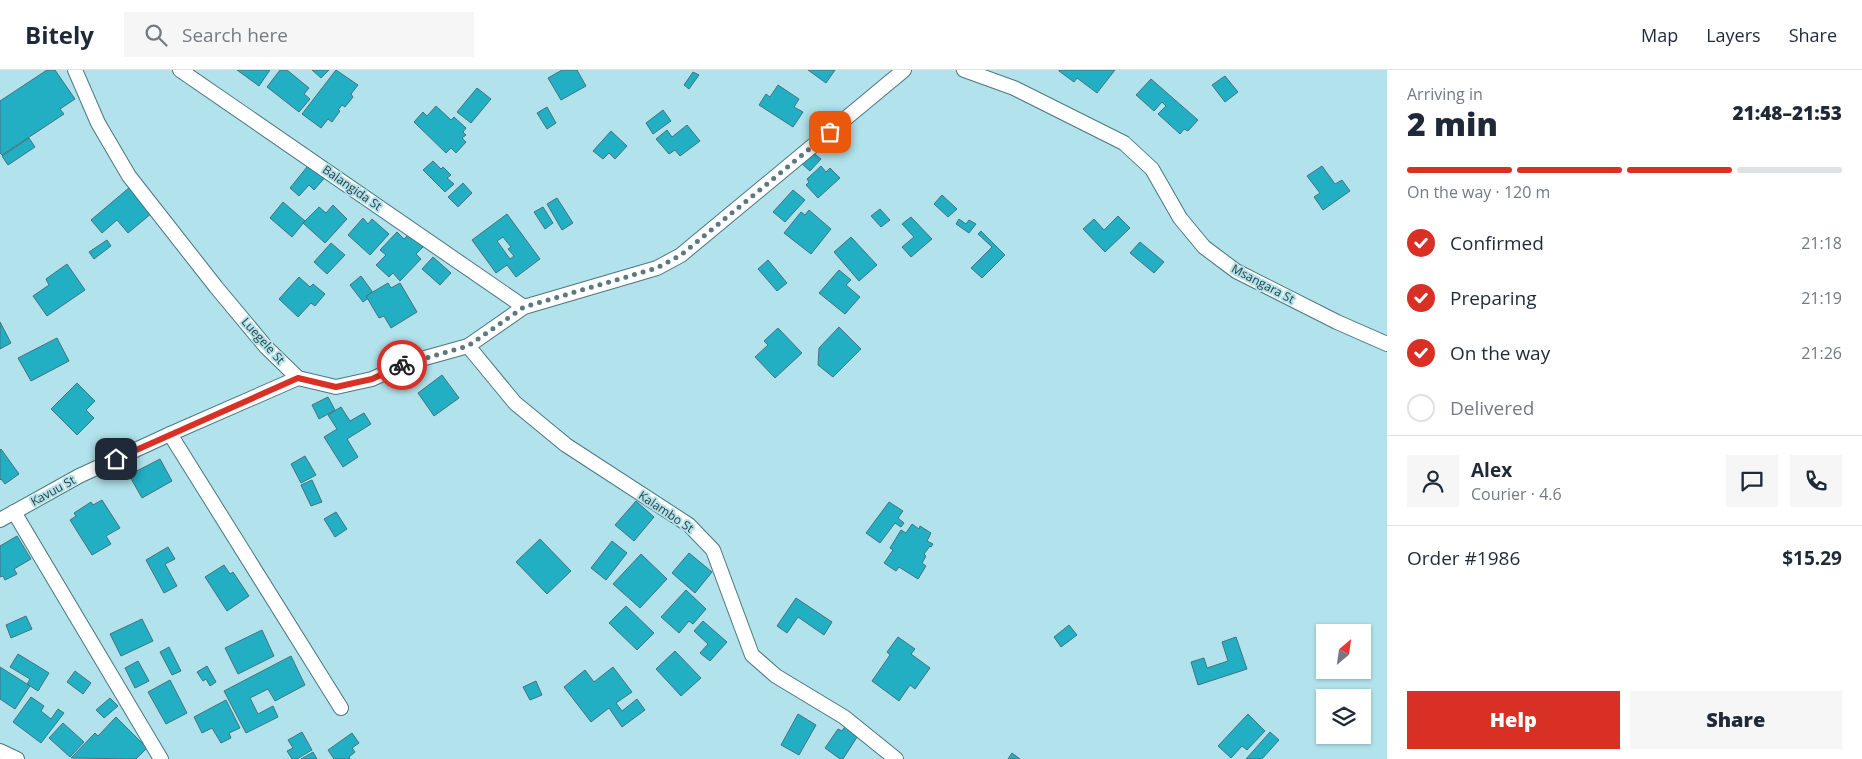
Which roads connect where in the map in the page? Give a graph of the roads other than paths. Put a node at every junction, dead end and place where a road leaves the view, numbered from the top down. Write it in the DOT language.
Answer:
graph roads {
  1 [pos="75,70"];
  2 [pos="180,70"];
  3 [pos="904,70"];
  4 [pos="964,70"];
  5 [pos="524,307"];
  6 [pos="1387,344"];
  7 [pos="468,346"];
  8 [pos="298,378"];
  9 [pos="170,434"];
  10 [pos="14,512"];
  11 [pos="0,520"];
  12 [pos="341,708"];
  13 [pos="0,751"];
  14 [pos="16,759"];
  15 [pos="161,759"];
  16 [pos="896,759"];
  1 -- 8 [label="street, Luegele St"];
  2 -- 5 [label="street, Balangida St"];
  3 -- 5 [label="street"];
  4 -- 6 [label="street, Msangara St"];
  5 -- 7 [label="street"];
  7 -- 8 [label="street"];
  7 -- 16 [label="street, Kalambo St"];
  8 -- 9 [label="street, Kavuu St"];
  9 -- 10 [label="street, Kavuu St"];
  9 -- 12 [label="street"];
  10 -- 11 [label="street, Kavuu St"];
  10 -- 15 [label="street"];
  13 -- 14 [label="street"];
}
